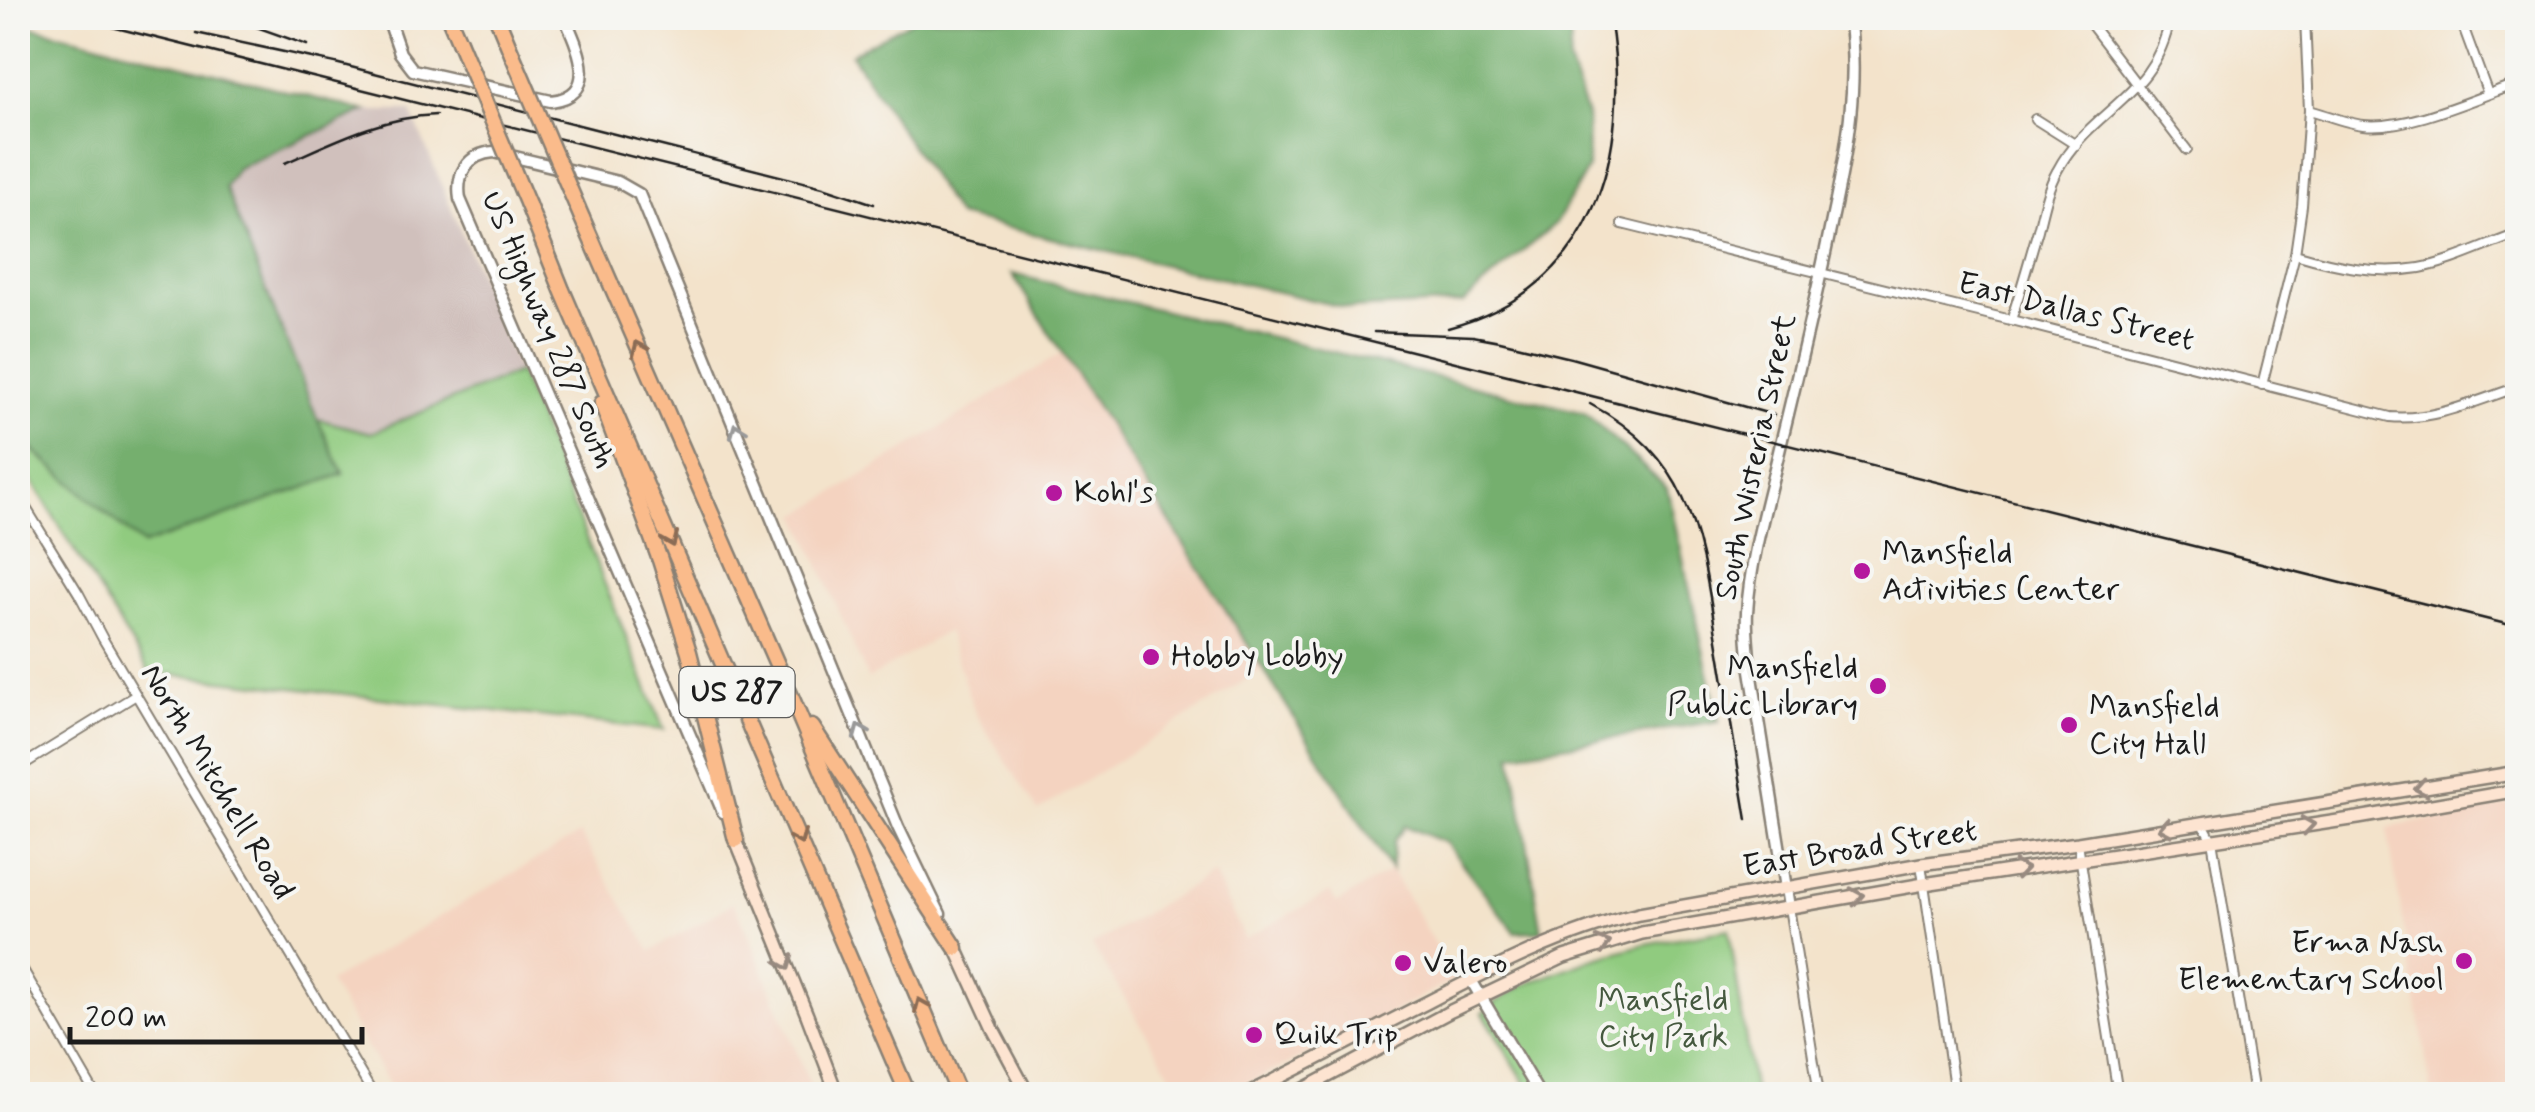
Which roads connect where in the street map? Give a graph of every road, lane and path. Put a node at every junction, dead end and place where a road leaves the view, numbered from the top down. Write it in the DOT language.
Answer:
graph roads {
  1 [pos="388,18"];
  2 [pos="449,18"];
  3 [pos="497,18"];
  4 [pos="565,18"];
  5 [pos="1848,18"];
  6 [pos="2086,18"];
  7 [pos="2170,18"];
  8 [pos="2304,18"];
  9 [pos="2460,18"];
  10 [pos="2518,84"];
  11 [pos="2137,87"];
  12 [pos="2488,94"];
  13 [pos="2309,110"];
  14 [pos="2034,118"];
  15 [pos="2076,145"];
  16 [pos="2187,150"];
  17 [pos="1622,224"];
  18 [pos="2518,234"];
  19 [pos="2294,254"];
  20 [pos="1821,274"];
  21 [pos="562,290"];
  22 [pos="2011,320"];
  23 [pos="2262,385"];
  24 [pos="2518,387"];
  25 [pos="18,495"];
  26 [pos="136,694"];
  27 [pos="790,694"];
  28 [pos="18,768"];
  29 [pos="2518,772"];
  30 [pos="2487,776"];
  31 [pos="2518,790"];
  32 [pos="2490,795"];
  33 [pos="2208,821"];
  34 [pos="736,840"];
  35 [pos="2212,840"];
  36 [pos="2078,842"];
  37 [pos="2080,860"];
  38 [pos="1921,864"];
  39 [pos="1924,884"];
  40 [pos="1786,889"];
  41 [pos="1789,908"];
  42 [pos="1640,914"];
  43 [pos="1642,933"];
  44 [pos="1560,938"];
  45 [pos="956,948"];
  46 [pos="1564,957"];
  47 [pos="18,962"];
  48 [pos="1470,980"];
  49 [pos="1480,996"];
  50 [pos="1382,1025"];
  51 [pos="1392,1042"];
  52 [pos="96,1094"];
  53 [pos="373,1094"];
  54 [pos="837,1094"];
  55 [pos="908,1094"];
  56 [pos="959,1094"];
  57 [pos="1028,1094"];
  58 [pos="1247,1094"];
  59 [pos="1295,1094"];
  60 [pos="1539,1094"];
  61 [pos="1819,1094"];
  62 [pos="1955,1094"];
  63 [pos="2118,1094"];
  64 [pos="2254,1094"];
  1 -- 4 [label="street"];
  2 -- 21 [label="highway, US 287, bridge"];
  27 -- 3 [label="highway, US 287, one-way, bridge"];
  5 -- 20 [label="street, South Wisteria Street"];
  6 -- 11 [label="street"];
  7 -- 11 [label="street"];
  8 -- 13 [label="street"];
  9 -- 12 [label="street"];
  10 -- 12 [label="street"];
  11 -- 15 [label="street"];
  11 -- 16 [label="street"];
  12 -- 13 [label="street"];
  13 -- 19 [label="street"];
  14 -- 15 [label="street"];
  15 -- 22 [label="street"];
  17 -- 20 [label="street, East Dallas Street"];
  18 -- 19 [label="street"];
  19 -- 23 [label="street"];
  20 -- 22 [label="street, East Dallas Street"];
  20 -- 40 [label="street, South Wisteria Street"];
  21 -- 34 [label="highway"];
  21 -- 55 [label="highway, US 287, one-way"];
  22 -- 23 [label="street, East Dallas Street"];
  23 -- 24 [label="street, East Dallas Street"];
  25 -- 26 [label="street, North Mitchell Road"];
  26 -- 28 [label="street"];
  26 -- 53 [label="street, North Mitchell Road"];
  27 -- 45 [label="highway"];
  56 -- 27 [label="highway, US 287, one-way"];
  29 -- 30 [label="main road, East Broad Street"];
  30 -- 32 [label="main road"];
  30 -- 33 [label="main road, East Broad Street, one-way"];
  31 -- 32 [label="main road, East Broad Street"];
  35 -- 32 [label="main road, East Broad Street, one-way"];
  33 -- 35 [label="street"];
  33 -- 36 [label="main road, East Broad Street, one-way"];
  45 -- 34 [label="street, US Highway 287 South, one-way"];
  34 -- 54 [label="main road, US Highway 287 South, one-way"];
  35 -- 37 [label="main road, East Broad Street"];
  35 -- 64 [label="street"];
  36 -- 37 [label="street"];
  36 -- 38 [label="main road, East Broad Street"];
  39 -- 37 [label="main road, East Broad Street, one-way"];
  37 -- 63 [label="street"];
  38 -- 39 [label="street"];
  38 -- 40 [label="main road, East Broad Street"];
  41 -- 39 [label="main road, East Broad Street, one-way"];
  39 -- 62 [label="street"];
  40 -- 41 [label="street, South Wisteria Street"];
  40 -- 42 [label="main road, East Broad Street"];
  41 -- 43 [label="main road, East Broad Street"];
  41 -- 61 [label="street"];
  42 -- 43 [label="main road"];
  42 -- 44 [label="main road, East Broad Street"];
  46 -- 43 [label="main road, East Broad Street, one-way"];
  44 -- 46 [label="main road"];
  44 -- 48 [label="main road, East Broad Street"];
  45 -- 57 [label="main road, US Highway 287 South"];
  46 -- 49 [label="main road, East Broad Street"];
  47 -- 52 [label="street"];
  48 -- 49 [label="street"];
  48 -- 50 [label="main road, East Broad Street"];
  49 -- 51 [label="main road, East Broad Street"];
  49 -- 60 [label="street"];
  50 -- 51 [label="main road"];
  50 -- 58 [label="main road, East Broad Street"];
  51 -- 59 [label="main road, East Broad Street"];
}
